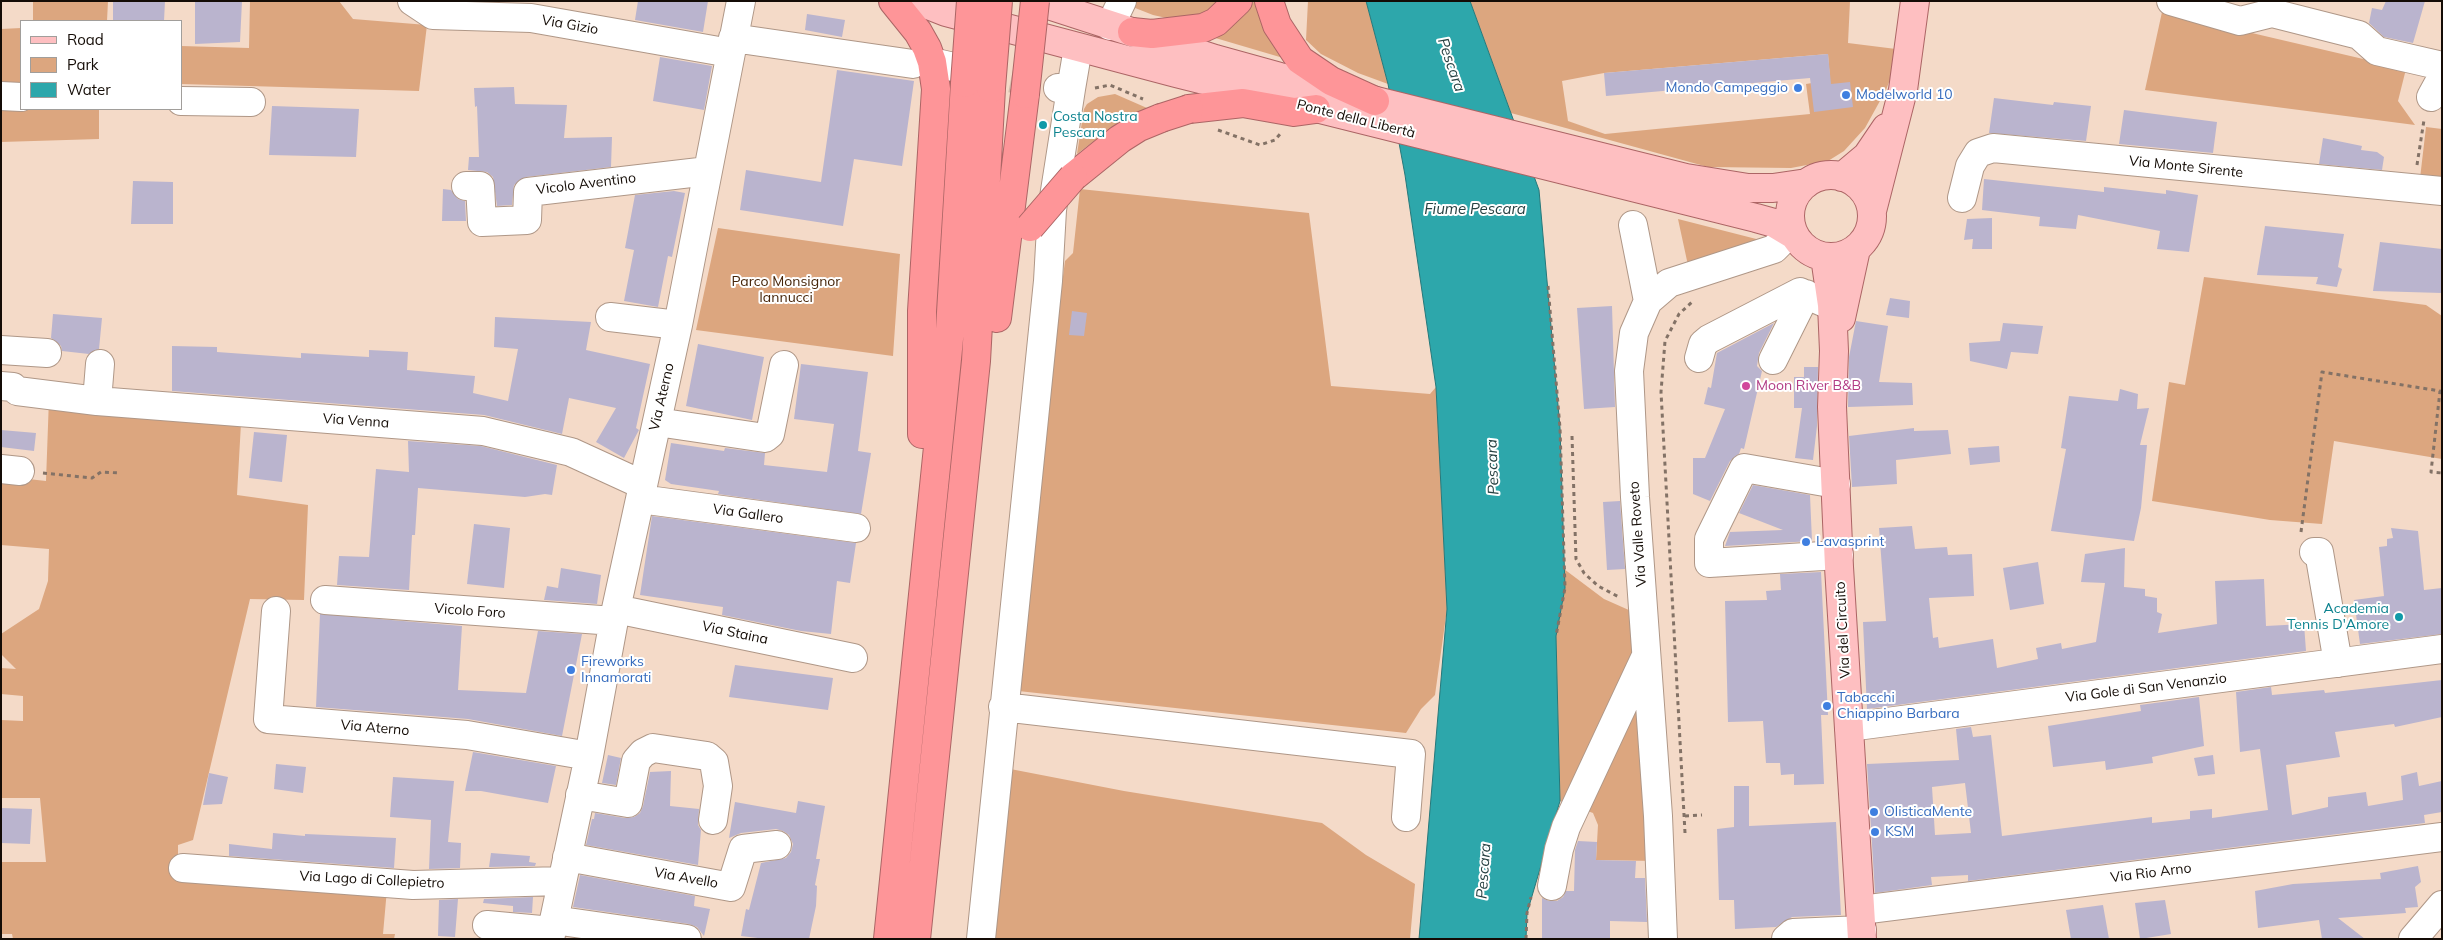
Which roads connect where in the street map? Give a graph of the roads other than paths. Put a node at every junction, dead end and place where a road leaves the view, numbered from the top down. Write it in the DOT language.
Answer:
graph roads {
  1 [pos="412,1"];
  2 [pos="741,1"];
  3 [pos="750,1"];
  4 [pos="892,1"];
  5 [pos="918,1"];
  6 [pos="971,1"];
  7 [pos="998,1"];
  8 [pos="1036,1"];
  9 [pos="1122,1"];
  10 [pos="1238,1"];
  11 [pos="1269,1"];
  12 [pos="1915,1"];
  13 [pos="2171,1"];
  14 [pos="1121,29"];
  15 [pos="732,46"];
  16 [pos="1078,48"];
  17 [pos="923,63"];
  18 [pos="2442,66"];
  19 [pos="962,76"];
  20 [pos="1903,90"];
  21 [pos="1,96"];
  22 [pos="20,97"];
  23 [pos="182,101"];
  24 [pos="1375,101"];
  25 [pos="251,102"];
  26 [pos="1278,104"];
  27 [pos="1316,109"];
  28 [pos="708,171"];
  29 [pos="1842,177"];
  30 [pos="1807,183"];
  31 [pos="466,186"];
  32 [pos="1680,188"];
  33 [pos="2442,191"];
  34 [pos="1962,198"];
  35 [pos="1872,211"];
  36 [pos="1633,225"];
  37 [pos="1791,229"];
  38 [pos="1856,249"];
  39 [pos="1825,257"];
  40 [pos="1000,283"];
  41 [pos="1648,301"];
  42 [pos="610,317"];
  43 [pos="678,325"];
  44 [pos="1,350"];
  45 [pos="1834,351"];
  46 [pos="47,353"];
  47 [pos="1698,358"];
  48 [pos="1773,360"];
  49 [pos="100,364"];
  50 [pos="784,365"];
  51 [pos="1,386"];
  52 [pos="97,401"];
  53 [pos="657,422"];
  54 [pos="964,481"];
  55 [pos="1836,484"];
  56 [pos="641,492"];
  57 [pos="932,510"];
  58 [pos="856,528"];
  59 [pos="2307,543"];
  60 [pos="1839,556"];
  61 [pos="325,600"];
  62 [pos="276,611"];
  63 [pos="615,615"];
  64 [pos="2442,649"];
  65 [pos="1646,655"];
  66 [pos="853,658"];
  67 [pos="2338,663"];
  68 [pos="1003,707"];
  69 [pos="1849,727"];
  70 [pos="939,728"];
  71 [pos="589,756"];
  72 [pos="580,796"];
  73 [pos="1406,818"];
  74 [pos="713,820"];
  75 [pos="2442,837"];
  76 [pos="777,845"];
  77 [pos="899,845"];
  78 [pos="183,868"];
  79 [pos="565,869"];
  80 [pos="1552,886"];
  81 [pos="2442,905"];
  82 [pos="487,925"];
  83 [pos="1862,926"];
  84 [pos="552,930"];
  85 [pos="2442,932"];
  86 [pos="687,939"];
  87 [pos="870,939"];
  88 [pos="888,939"];
  89 [pos="916,939"];
  90 [pos="933,939"];
  91 [pos="981,939"];
  92 [pos="1663,939"];
  93 [pos="1786,939"];
  94 [pos="2412,939"];
  95 [pos="2436,939"];
  1 -- 15 [label="street, Via Gizio"];
  2 -- 15 [label="street, Via Aterno"];
  3 -- 15 [label="street, Via Aterno"];
  4 -- 17 [label="highway"];
  5 -- 16 [label="main road, Ponte della Libertà"];
  6 -- 19 [label="highway, bridge"];
  7 -- 54 [label="highway, bridge"];
  8 -- 14 [label="main road, Ponte della Libertà"];
  8 -- 40 [label="highway, bridge"];
  9 -- 14 [label="street"];
  10 -- 14 [label="highway"];
  11 -- 24 [label="highway"];
  12 -- 20 [label="main road"];
  13 -- 18 [label="street"];
  14 -- 26 [label="main road, Ponte della Libertà"];
  15 -- 17 [label="street, Via Gizio"];
  15 -- 28 [label="street, Via Aterno"];
  16 -- 26 [label="main road, Ponte della Libertà"];
  16 -- 68 [label="street"];
  17 -- 19 [label="street, Via Gizio"];
  17 -- 57 [label="highway"];
  19 -- 57 [label="highway"];
  20 -- 29 [label="main road"];
  20 -- 35 [label="main road"];
  21 -- 22 [label="street"];
  23 -- 25 [label="street"];
  24 -- 26 [label="main road, Ponte della Libertà"];
  24 -- 32 [label="main road, Ponte della Libertà"];
  26 -- 27 [label="highway"];
  26 -- 40 [label="highway, bridge"];
  27 -- 32 [label="main road, Ponte della Libertà"];
  28 -- 31 [label="street, Vicolo Aventino"];
  28 -- 43 [label="street, Via Aterno"];
  29 -- 30 [label="main road"];
  29 -- 35 [label="main road"];
  30 -- 32 [label="main road, Ponte della Libertà"];
  30 -- 37 [label="main road"];
  32 -- 37 [label="main road, Ponte della Libertà"];
  33 -- 34 [label="street, Via Monte Sirente"];
  35 -- 38 [label="main road"];
  36 -- 41 [label="street"];
  37 -- 39 [label="main road"];
  37 -- 41 [label="street, Via Valle Roveto"];
  38 -- 39 [label="main road"];
  38 -- 45 [label="main road, Via del Circuito"];
  39 -- 45 [label="main road, Via del Circuito"];
  40 -- 54 [label="highway"];
  41 -- 65 [label="street, Via Valle Roveto"];
  42 -- 43 [label="street"];
  43 -- 53 [label="street, Via Aterno"];
  44 -- 46 [label="street"];
  45 -- 55 [label="main road, Via del Circuito"];
  47 -- 48 [label="street"];
  49 -- 52 [label="street"];
  50 -- 53 [label="street"];
  51 -- 52 [label="street, Via Venna"];
  52 -- 56 [label="street, Via Venna"];
  53 -- 56 [label="street, Via Aterno"];
  54 -- 70 [label="highway"];
  55 -- 60 [label="main road, Via del Circuito"];
  55 -- 60 [label="street"];
  56 -- 58 [label="street, Via Gallero"];
  56 -- 63 [label="street, Via Aterno"];
  57 -- 77 [label="highway"];
  59 -- 67 [label="street"];
  60 -- 69 [label="main road, Via del Circuito"];
  61 -- 63 [label="street, Vicolo Foro"];
  62 -- 71 [label="street, Via Aterno"];
  63 -- 66 [label="street, Via Staina"];
  63 -- 71 [label="street, Via Aterno"];
  64 -- 67 [label="street, Via Gole di San Venanzio"];
  65 -- 80 [label="street"];
  65 -- 92 [label="street, Via Valle Roveto"];
  67 -- 69 [label="street, Via Gole di San Venanzio"];
  68 -- 73 [label="street"];
  68 -- 91 [label="street"];
  69 -- 83 [label="main road, Via del Circuito"];
  70 -- 89 [label="highway"];
  70 -- 90 [label="highway"];
  71 -- 72 [label="street, Via Aterno"];
  72 -- 74 [label="street"];
  72 -- 79 [label="street, Via Aterno"];
  75 -- 83 [label="street, Via Rio Arno"];
  76 -- 79 [label="street, Via Avello"];
  77 -- 87 [label="highway"];
  77 -- 88 [label="highway"];
  78 -- 79 [label="street, Via Lago di Collepietro"];
  79 -- 84 [label="street, Via Aterno"];
  81 -- 94 [label="street"];
  82 -- 84 [label="street"];
  83 -- 93 [label="street, Via Rio Arno"];
  84 -- 86 [label="street"];
  85 -- 95 [label="street"];
}
